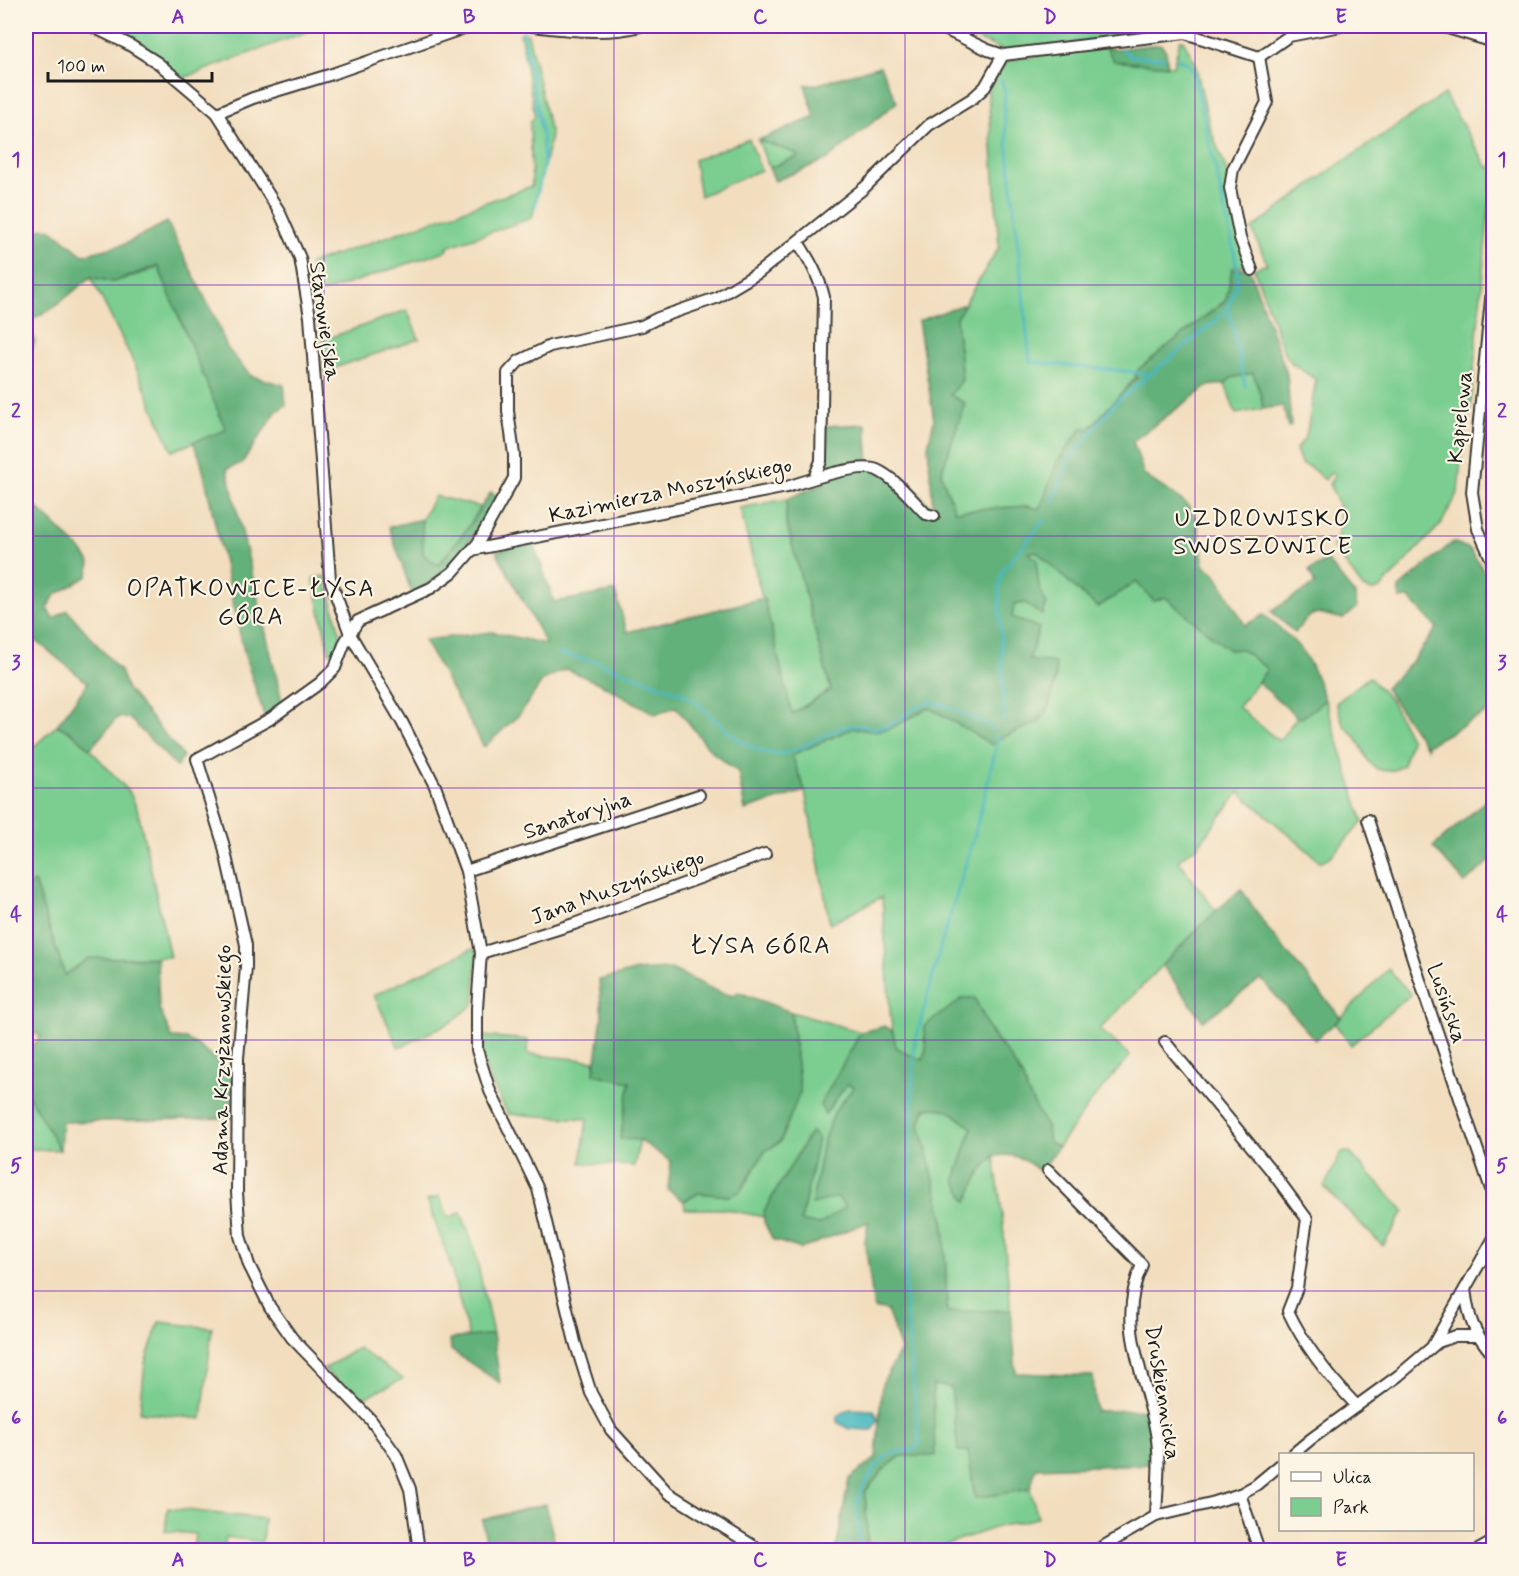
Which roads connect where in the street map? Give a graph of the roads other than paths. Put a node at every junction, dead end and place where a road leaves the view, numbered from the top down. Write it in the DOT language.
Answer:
graph roads {
  1 [pos="91,26"];
  2 [pos="470,26"];
  3 [pos="533,26"];
  4 [pos="640,26"];
  5 [pos="938,26"];
  6 [pos="1341,26"];
  7 [pos="1441,26"];
  8 [pos="1494,42"];
  9 [pos="1003,55"];
  10 [pos="1258,57"];
  11 [pos="217,113"];
  12 [pos="798,242"];
  13 [pos="1494,269"];
  14 [pos="1252,270"];
  15 [pos="814,478"];
  16 [pos="934,516"];
  17 [pos="472,550"];
  18 [pos="1494,565"];
  19 [pos="350,633"];
  20 [pos="699,795"];
  21 [pos="1368,820"];
  22 [pos="765,854"];
  23 [pos="466,871"];
  24 [pos="481,953"];
  25 [pos="1165,1042"];
  26 [pos="1048,1170"];
  27 [pos="1494,1198"];
  28 [pos="1494,1238"];
  29 [pos="1465,1288"];
  30 [pos="1478,1336"];
  31 [pos="1432,1346"];
  32 [pos="1494,1356"];
  33 [pos="1357,1406"];
  34 [pos="1296,1453"];
  35 [pos="1279,1467"];
  36 [pos="1240,1494"];
  37 [pos="1156,1516"];
  38 [pos="1494,1541"];
  39 [pos="419,1551"];
  40 [pos="760,1551"];
  41 [pos="1096,1551"];
  42 [pos="1259,1551"];
  43 [pos="1478,1551"];
  1 -- 11 [label="street, Starowiejska"];
  2 -- 11 [label="street"];
  3 -- 4 [label="street"];
  5 -- 9 [label="street"];
  6 -- 10 [label="street"];
  7 -- 8 [label="street"];
  9 -- 10 [label="street"];
  9 -- 12 [label="street"];
  10 -- 14 [label="street"];
  11 -- 19 [label="street, Starowiejska"];
  12 -- 15 [label="street, Kazimierza Moszyńskiego"];
  12 -- 17 [label="street"];
  13 -- 18 [label="street, Kąpielowa"];
  15 -- 16 [label="street"];
  15 -- 17 [label="street, Kazimierza Moszyńskiego"];
  17 -- 19 [label="street"];
  19 -- 23 [label="street, Starowiejska"];
  19 -- 39 [label="street, Adama Krzyżanowskiego"];
  20 -- 23 [label="street, Sanatoryjna"];
  21 -- 27 [label="street, Lusińska"];
  22 -- 24 [label="street, Jana Muszyńskiego"];
  23 -- 24 [label="street, Starowiejska"];
  24 -- 40 [label="street, Starowiejska"];
  25 -- 33 [label="street"];
  26 -- 37 [label="street, Druskiennicka"];
  28 -- 29 [label="street"];
  29 -- 30 [label="street"];
  29 -- 31 [label="street"];
  30 -- 31 [label="street"];
  30 -- 32 [label="street"];
  31 -- 33 [label="street"];
  33 -- 34 [label="street"];
  35 -- 36 [label="street"];
  36 -- 37 [label="street"];
  36 -- 42 [label="street"];
  37 -- 41 [label="street"];
  38 -- 43 [label="street"];
}
